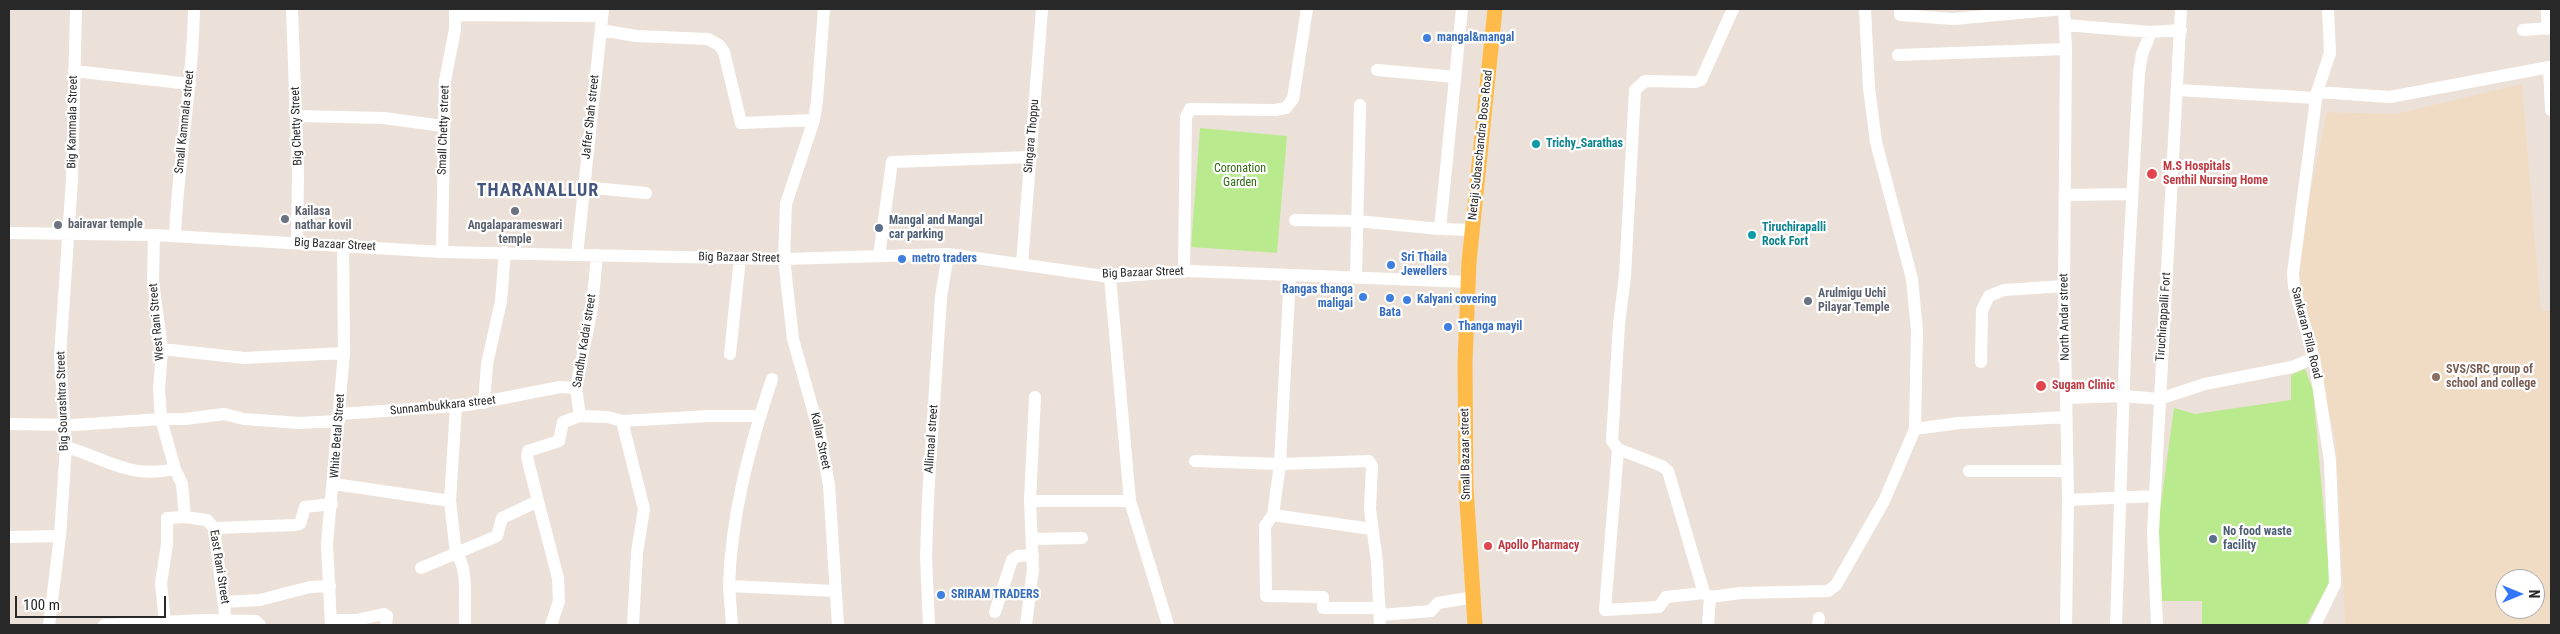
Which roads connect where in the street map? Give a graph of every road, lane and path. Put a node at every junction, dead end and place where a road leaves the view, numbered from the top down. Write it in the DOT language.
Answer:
graph roads {
  1 [pos="76,9"];
  2 [pos="194,9"];
  3 [pos="292,9"];
  4 [pos="824,9"];
  5 [pos="1042,9"];
  6 [pos="1307,9"];
  7 [pos="1462,9"];
  8 [pos="1495,9"];
  9 [pos="1733,9"];
  10 [pos="1865,9"];
  11 [pos="1900,9"];
  12 [pos="2063,9"];
  13 [pos="2181,9"];
  14 [pos="2328,9"];
  15 [pos="2547,9"];
  16 [pos="456,12"];
  17 [pos="603,12"];
  18 [pos="2003,12"];
  19 [pos="2065,25"];
  20 [pos="2549,28"];
  21 [pos="601,30"];
  22 [pos="2181,30"];
  23 [pos="2523,30"];
  24 [pos="2151,32"];
  25 [pos="2066,49"];
  26 [pos="1898,55"];
  27 [pos="2550,67"];
  28 [pos="1377,70"];
  29 [pos="74,71"];
  30 [pos="1455,77"];
  31 [pos="190,84"];
  32 [pos="2178,90"];
  33 [pos="2316,95"];
  34 [pos="1360,105"];
  35 [pos="2551,110"];
  36 [pos="296,116"];
  37 [pos="814,120"];
  38 [pos="444,126"];
  39 [pos="1030,157"];
  40 [pos="583,187"];
  41 [pos="646,193"];
  42 [pos="2132,194"];
  43 [pos="2065,195"];
  44 [pos="1295,220"];
  45 [pos="1357,221"];
  46 [pos="1440,229"];
  47 [pos="1473,230"];
  48 [pos="9,233"];
  49 [pos="69,235"];
  50 [pos="154,235"];
  51 [pos="176,236"];
  52 [pos="297,243"];
  53 [pos="344,246"];
  54 [pos="442,252"];
  55 [pos="505,252"];
  56 [pos="948,254"];
  57 [pos="577,255"];
  58 [pos="597,255"];
  59 [pos="879,256"];
  60 [pos="740,258"];
  61 [pos="784,259"];
  62 [pos="1022,264"];
  63 [pos="1184,272"];
  64 [pos="1290,275"];
  65 [pos="1110,277"];
  66 [pos="1356,277"];
  67 [pos="1469,282"];
  68 [pos="2064,286"];
  69 [pos="162,349"];
  70 [pos="344,354"];
  71 [pos="730,354"];
  72 [pos="2314,358"];
  73 [pos="1981,362"];
  74 [pos="772,378"];
  75 [pos="576,388"];
  76 [pos="2124,396"];
  77 [pos="1035,397"];
  78 [pos="2066,398"];
  79 [pos="2159,399"];
  80 [pos="484,403"];
  81 [pos="456,407"];
  82 [pos="160,414"];
  83 [pos="580,416"];
  84 [pos="760,416"];
  85 [pos="2066,417"];
  86 [pos="340,418"];
  87 [pos="622,421"];
  88 [pos="9,424"];
  89 [pos="65,425"];
  90 [pos="1915,429"];
  91 [pos="66,447"];
  92 [pos="1618,449"];
  93 [pos="1195,461"];
  94 [pos="1280,464"];
  95 [pos="175,470"];
  96 [pos="1969,471"];
  97 [pos="2067,471"];
  98 [pos="334,484"];
  99 [pos="2155,496"];
  100 [pos="2119,497"];
  101 [pos="2068,500"];
  102 [pos="450,501"];
  103 [pos="538,501"];
  104 [pos="1030,501"];
  105 [pos="1130,501"];
  106 [pos="332,504"];
  107 [pos="1273,515"];
  108 [pos="185,517"];
  109 [pos="214,528"];
  110 [pos="1372,529"];
  111 [pos="60,536"];
  112 [pos="9,537"];
  113 [pos="1082,538"];
  114 [pos="1033,539"];
  115 [pos="456,554"];
  116 [pos="1033,555"];
  117 [pos="421,568"];
  118 [pos="330,586"];
  119 [pos="729,586"];
  120 [pos="835,591"];
  121 [pos="1707,595"];
  122 [pos="1474,597"];
  123 [pos="224,602"];
  124 [pos="995,612"];
  125 [pos="1380,616"];
  126 [pos="165,622"];
  127 [pos="226,622"];
  128 [pos="331,623"];
  129 [pos="49,625"];
  130 [pos="104,625"];
  131 [pos="260,625"];
  132 [pos="386,625"];
  133 [pos="465,625"];
  134 [pos="551,625"];
  135 [pos="633,625"];
  136 [pos="732,625"];
  137 [pos="838,625"];
  138 [pos="928,625"];
  139 [pos="1026,625"];
  140 [pos="1168,625"];
  141 [pos="1475,625"];
  142 [pos="1708,625"];
  143 [pos="2066,625"];
  144 [pos="2116,625"];
  145 [pos="2158,625"];
  146 [pos="2315,625"];
  1 -- 29 [label="street, Big Kammala Street"];
  2 -- 31 [label="street, Small Kammala street"];
  3 -- 36 [label="street, Big Chetty Street"];
  4 -- 37 [label="street, Kallar Street"];
  5 -- 39 [label="street, Singara Thoppu"];
  6 -- 63 [label="street"];
  7 -- 30 [label="street"];
  8 -- 47 [label="main road, Netaji Subaschandra Bose Road"];
  9 -- 92 [label="street"];
  10 -- 90 [label="street"];
  11 -- 18 [label="street"];
  12 -- 18 [label="street"];
  12 -- 19 [label="street, North Andar street"];
  13 -- 22 [label="street, Tiruchirappalli Fort"];
  14 -- 33 [label="street, Sankaran Pilla Road"];
  15 -- 20 [label="street"];
  16 -- 17 [label="street"];
  16 -- 38 [label="street, Small Chetty street"];
  17 -- 21 [label="street, Jaffer Shah street"];
  19 -- 24 [label="street"];
  19 -- 25 [label="street, North Andar street"];
  20 -- 23 [label="street"];
  21 -- 37 [label="street"];
  21 -- 40 [label="street, Jaffer Shah street"];
  22 -- 24 [label="street"];
  22 -- 32 [label="street, Tiruchirappalli Fort"];
  24 -- 42 [label="street"];
  25 -- 26 [label="street"];
  25 -- 43 [label="street, North Andar street"];
  27 -- 33 [label="street"];
  27 -- 35 [label="street"];
  28 -- 30 [label="street"];
  29 -- 31 [label="street"];
  29 -- 49 [label="street, Big Kammala Street"];
  30 -- 46 [label="street"];
  31 -- 51 [label="street, Small Kammala street"];
  32 -- 33 [label="street"];
  32 -- 79 [label="street, Tiruchirappalli Fort"];
  33 -- 72 [label="street, Sankaran Pilla Road"];
  34 -- 45 [label="street"];
  36 -- 38 [label="street"];
  36 -- 52 [label="street, Big Chetty Street"];
  37 -- 61 [label="street, Kallar Street"];
  38 -- 54 [label="street, Small Chetty street"];
  39 -- 59 [label="street"];
  39 -- 62 [label="street, Singara Thoppu"];
  40 -- 41 [label="street"];
  40 -- 57 [label="street, Jaffer Shah street"];
  42 -- 43 [label="street"];
  42 -- 76 [label="street"];
  43 -- 68 [label="street, North Andar street"];
  44 -- 45 [label="street"];
  45 -- 46 [label="street"];
  45 -- 66 [label="street"];
  46 -- 47 [label="street"];
  47 -- 67 [label="main road, Netaji Subaschandra Bose Road"];
  48 -- 49 [label="street, Big Bazaar Street"];
  49 -- 50 [label="street, Big Bazaar Street"];
  49 -- 89 [label="street, Big Sourashtra Street"];
  50 -- 51 [label="street, Big Bazaar Street"];
  50 -- 69 [label="street, West Rani Street"];
  51 -- 52 [label="street, Big Bazaar Street"];
  52 -- 53 [label="street, Big Bazaar Street"];
  53 -- 54 [label="street, Big Bazaar Street"];
  53 -- 70 [label="street, White Betal Street"];
  54 -- 55 [label="street, Big Bazaar Street"];
  55 -- 57 [label="street, Big Bazaar Street"];
  55 -- 80 [label="street"];
  56 -- 59 [label="street, Big Bazaar Street"];
  56 -- 62 [label="street, Big Bazaar Street"];
  56 -- 138 [label="street, Allimaal street"];
  57 -- 58 [label="street, Big Bazaar Street"];
  58 -- 60 [label="street, Big Bazaar Street"];
  58 -- 75 [label="street, Sandhu Kadai street"];
  59 -- 61 [label="street, Big Bazaar Street"];
  60 -- 61 [label="street, Big Bazaar Street"];
  60 -- 71 [label="street"];
  61 -- 120 [label="street, Kallar Street"];
  62 -- 65 [label="street, Big Bazaar Street"];
  63 -- 64 [label="street, Big Bazaar Street"];
  63 -- 65 [label="street, Big Bazaar Street"];
  64 -- 66 [label="street, Big Bazaar Street"];
  64 -- 94 [label="street"];
  65 -- 105 [label="street"];
  66 -- 67 [label="street, Big Bazaar Street"];
  67 -- 122 [label="main road, Small Bazaar street"];
  68 -- 73 [label="street"];
  68 -- 78 [label="street, North Andar street"];
  69 -- 70 [label="street"];
  69 -- 82 [label="street, West Rani Street"];
  70 -- 86 [label="street, White Betal Street"];
  72 -- 79 [label="street"];
  72 -- 146 [label="street, Sankaran Pilla Road"];
  74 -- 84 [label="street"];
  75 -- 80 [label="street, Sunnambukkara street"];
  75 -- 83 [label="street, Sandhu Kadai street"];
  76 -- 78 [label="street"];
  76 -- 79 [label="street"];
  76 -- 100 [label="street"];
  77 -- 104 [label="street"];
  78 -- 85 [label="street, North Andar street"];
  79 -- 99 [label="street, Tiruchirappalli Fort"];
  80 -- 81 [label="street, Sunnambukkara street"];
  81 -- 86 [label="street, Sunnambukkara street"];
  81 -- 102 [label="street"];
  82 -- 86 [label="street, Sunnambukkara street"];
  82 -- 89 [label="street, Sunnambukkara street"];
  82 -- 95 [label="street"];
  83 -- 87 [label="street"];
  83 -- 103 [label="street"];
  84 -- 87 [label="street"];
  84 -- 119 [label="street"];
  85 -- 90 [label="street"];
  85 -- 97 [label="street, North Andar street"];
  86 -- 98 [label="street, White Betal Street"];
  87 -- 135 [label="street"];
  88 -- 89 [label="street, Sunnambukkara street"];
  89 -- 91 [label="street, Big Sourashtra Street"];
  90 -- 121 [label="street"];
  91 -- 95 [label="street"];
  91 -- 111 [label="street, Big Sourashtra Street"];
  92 -- 121 [label="street"];
  92 -- 121 [label="street"];
  93 -- 94 [label="street"];
  94 -- 107 [label="street"];
  94 -- 110 [label="street"];
  95 -- 108 [label="street"];
  96 -- 97 [label="street"];
  97 -- 101 [label="street, North Andar street"];
  98 -- 102 [label="street"];
  98 -- 106 [label="street, White Betal Street"];
  99 -- 100 [label="street"];
  99 -- 145 [label="street, Tiruchirappalli Fort"];
  100 -- 101 [label="street"];
  100 -- 144 [label="street"];
  101 -- 143 [label="street, North Andar street"];
  102 -- 115 [label="street"];
  103 -- 115 [label="street"];
  103 -- 134 [label="street"];
  104 -- 105 [label="street"];
  104 -- 114 [label="street"];
  105 -- 140 [label="street"];
  106 -- 109 [label="street"];
  106 -- 118 [label="street, White Betal Street"];
  107 -- 110 [label="street"];
  107 -- 125 [label="street"];
  108 -- 109 [label="street, East Rani Street"];
  108 -- 126 [label="street"];
  109 -- 123 [label="street, East Rani Street"];
  110 -- 125 [label="street"];
  111 -- 112 [label="street"];
  111 -- 129 [label="street, Big Sourashtra Street"];
  113 -- 114 [label="street"];
  114 -- 116 [label="street"];
  115 -- 117 [label="street"];
  115 -- 133 [label="street"];
  116 -- 124 [label="street"];
  116 -- 139 [label="street"];
  118 -- 123 [label="street"];
  118 -- 128 [label="street, White Betal Street"];
  119 -- 120 [label="street"];
  119 -- 136 [label="street"];
  120 -- 137 [label="street, Kallar Street"];
  121 -- 142 [label="street"];
  122 -- 125 [label="street"];
  122 -- 141 [label="main road, Small Bazaar street"];
  123 -- 127 [label="street, East Rani Street"];
  126 -- 127 [label="street"];
  126 -- 130 [label="street"];
  127 -- 131 [label="street"];
  128 -- 132 [label="street"];
}
